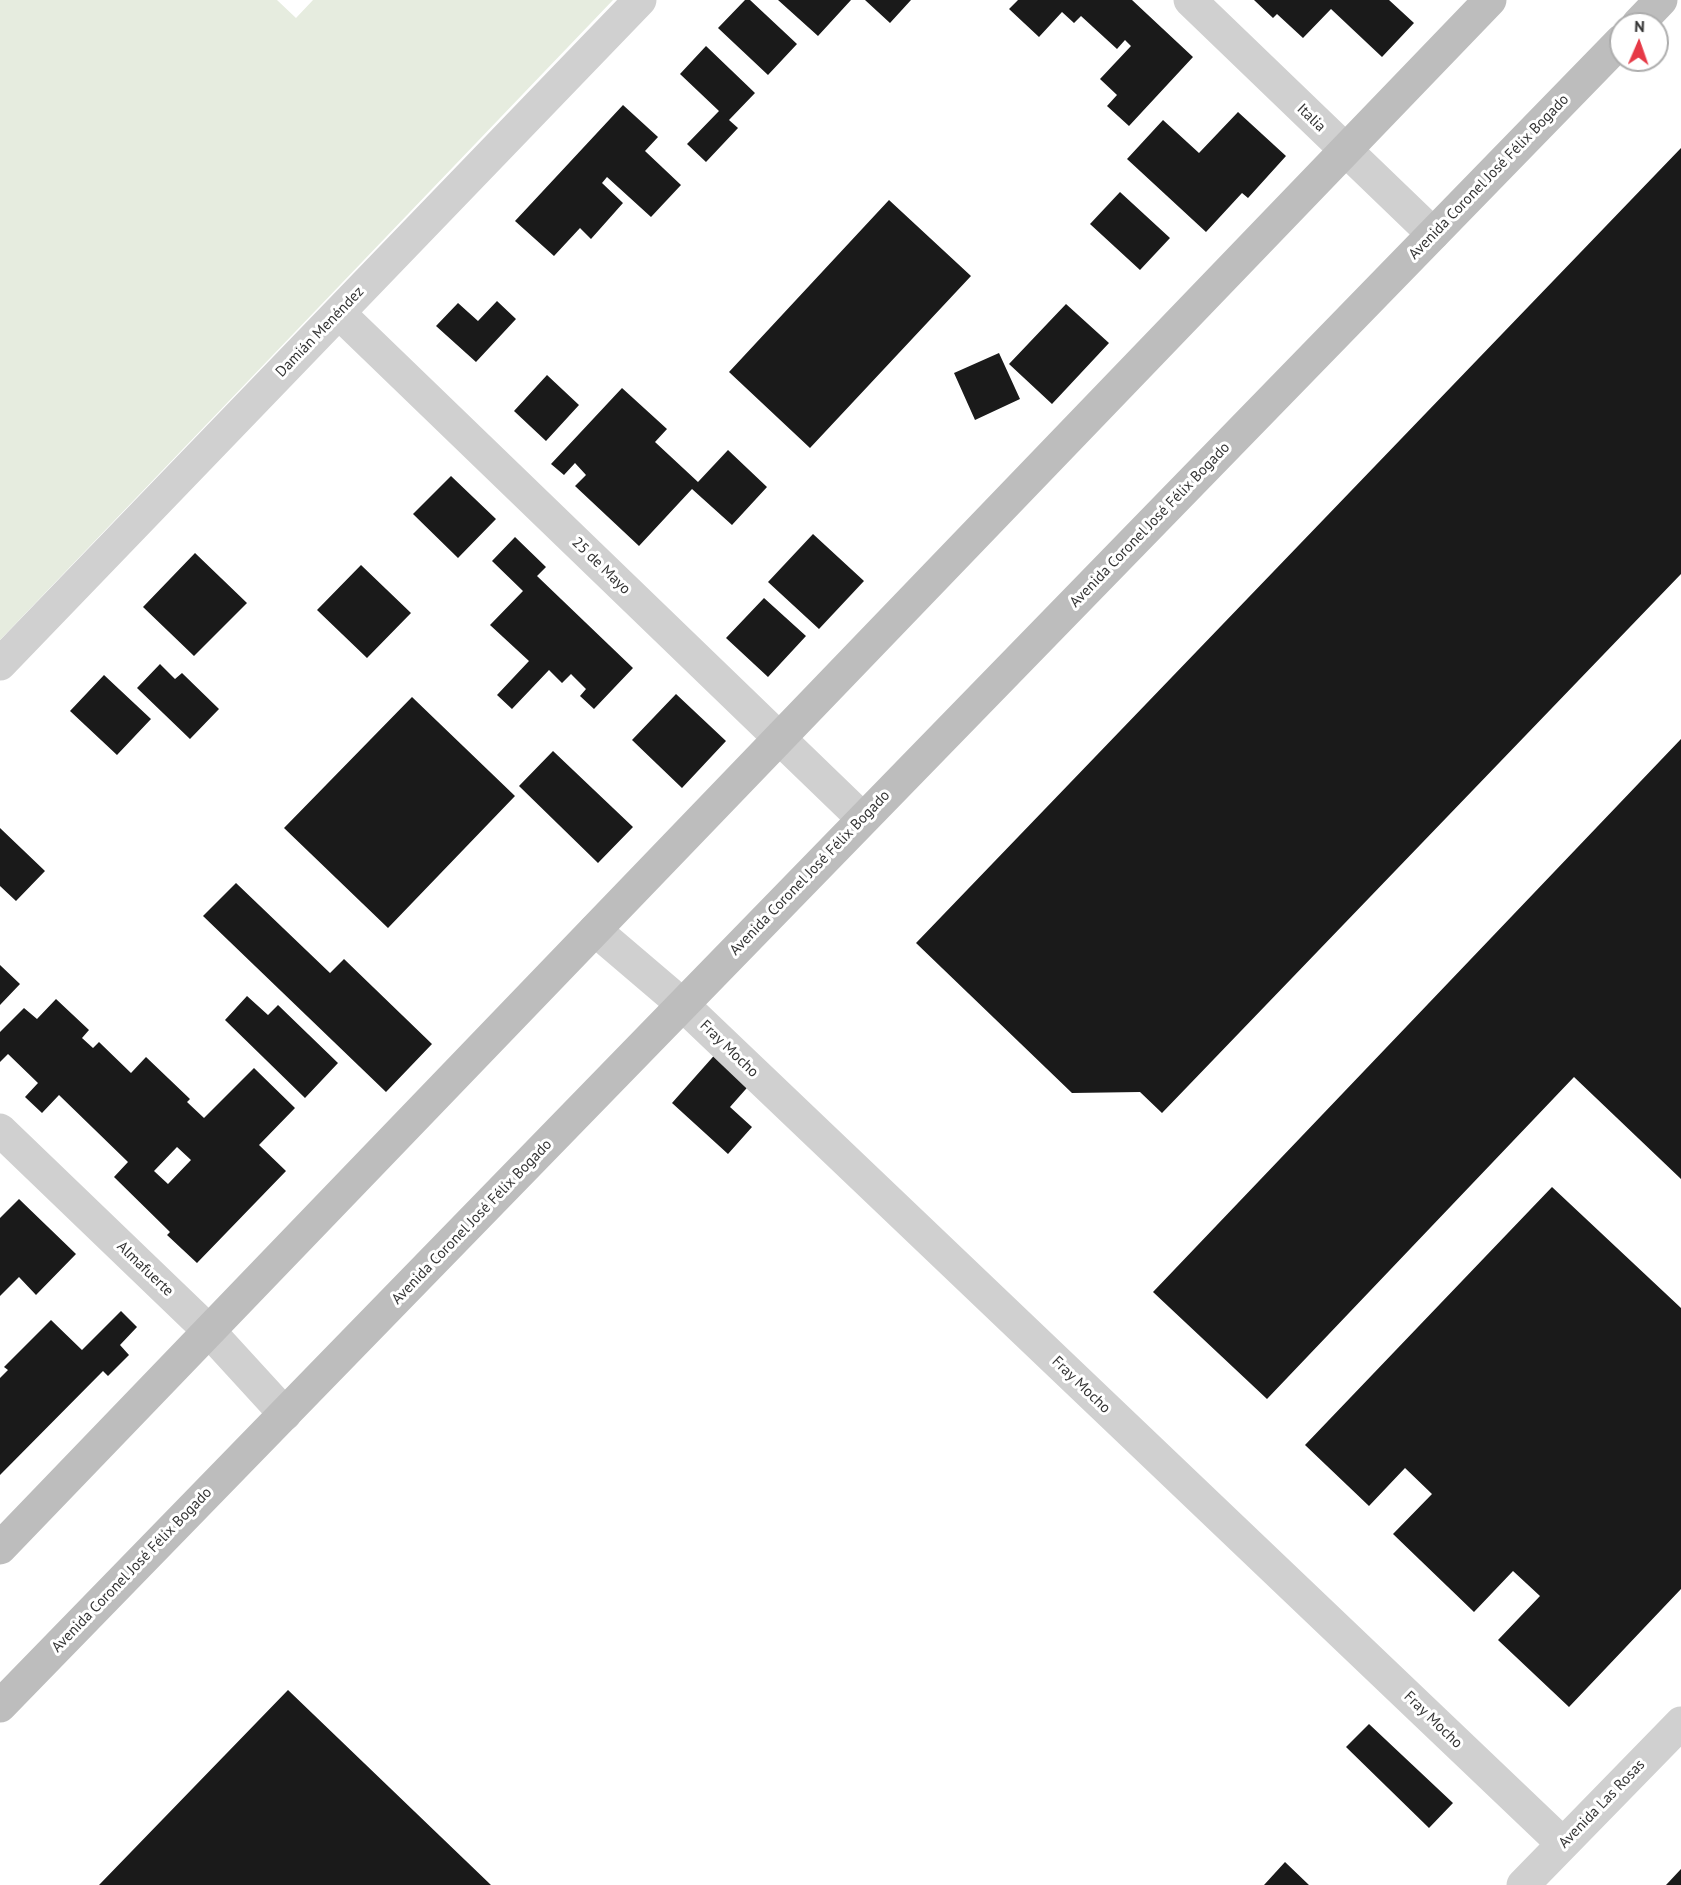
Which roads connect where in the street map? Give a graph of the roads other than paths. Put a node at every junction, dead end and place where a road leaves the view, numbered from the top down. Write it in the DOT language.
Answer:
graph roads {
  1 [pos="640,0"];
  2 [pos="1190,0"];
  3 [pos="1490,0"];
  4 [pos="1661,0"];
  5 [pos="1650,12"];
  6 [pos="1609,53"];
  7 [pos="1345,150"];
  8 [pos="1433,234"];
  9 [pos="339,313"];
  10 [pos="0,664"];
  11 [pos="779,738"];
  12 [pos="863,819"];
  13 [pos="594,930"];
  14 [pos="683,1005"];
  15 [pos="0,1130"];
  16 [pos="209,1331"];
  17 [pos="285,1414"];
  18 [pos="0,1548"];
  19 [pos="0,1706"];
  20 [pos="1681,1723"];
  21 [pos="1563,1844"];
  22 [pos="1523,1885"];
  1 -- 9 [label="street, Damián Menéndez"];
  2 -- 7 [label="street, Italia"];
  3 -- 7 [label="main road"];
  4 -- 5 [label="main road"];
  6 -- 8 [label="main road, Avenida Coronel José Félix Bogado"];
  7 -- 8 [label="street, Italia"];
  7 -- 11 [label="main road"];
  8 -- 12 [label="main road, Avenida Coronel José Félix Bogado"];
  9 -- 10 [label="street, Damián Menéndez"];
  9 -- 11 [label="street, 25 de Mayo"];
  11 -- 12 [label="street, 25 de Mayo"];
  11 -- 13 [label="main road"];
  12 -- 14 [label="main road, Avenida Coronel José Félix Bogado"];
  13 -- 14 [label="street, Fray Mocho"];
  13 -- 16 [label="main road"];
  14 -- 17 [label="main road, Avenida Coronel José Félix Bogado"];
  14 -- 21 [label="street, Fray Mocho"];
  15 -- 16 [label="street, Almafuerte"];
  16 -- 17 [label="street, Almafuerte"];
  16 -- 18 [label="main road"];
  17 -- 19 [label="main road, Avenida Coronel José Félix Bogado"];
  20 -- 21 [label="street, Avenida Las Rosas"];
  21 -- 22 [label="street, Avenida Las Rosas"];
}
